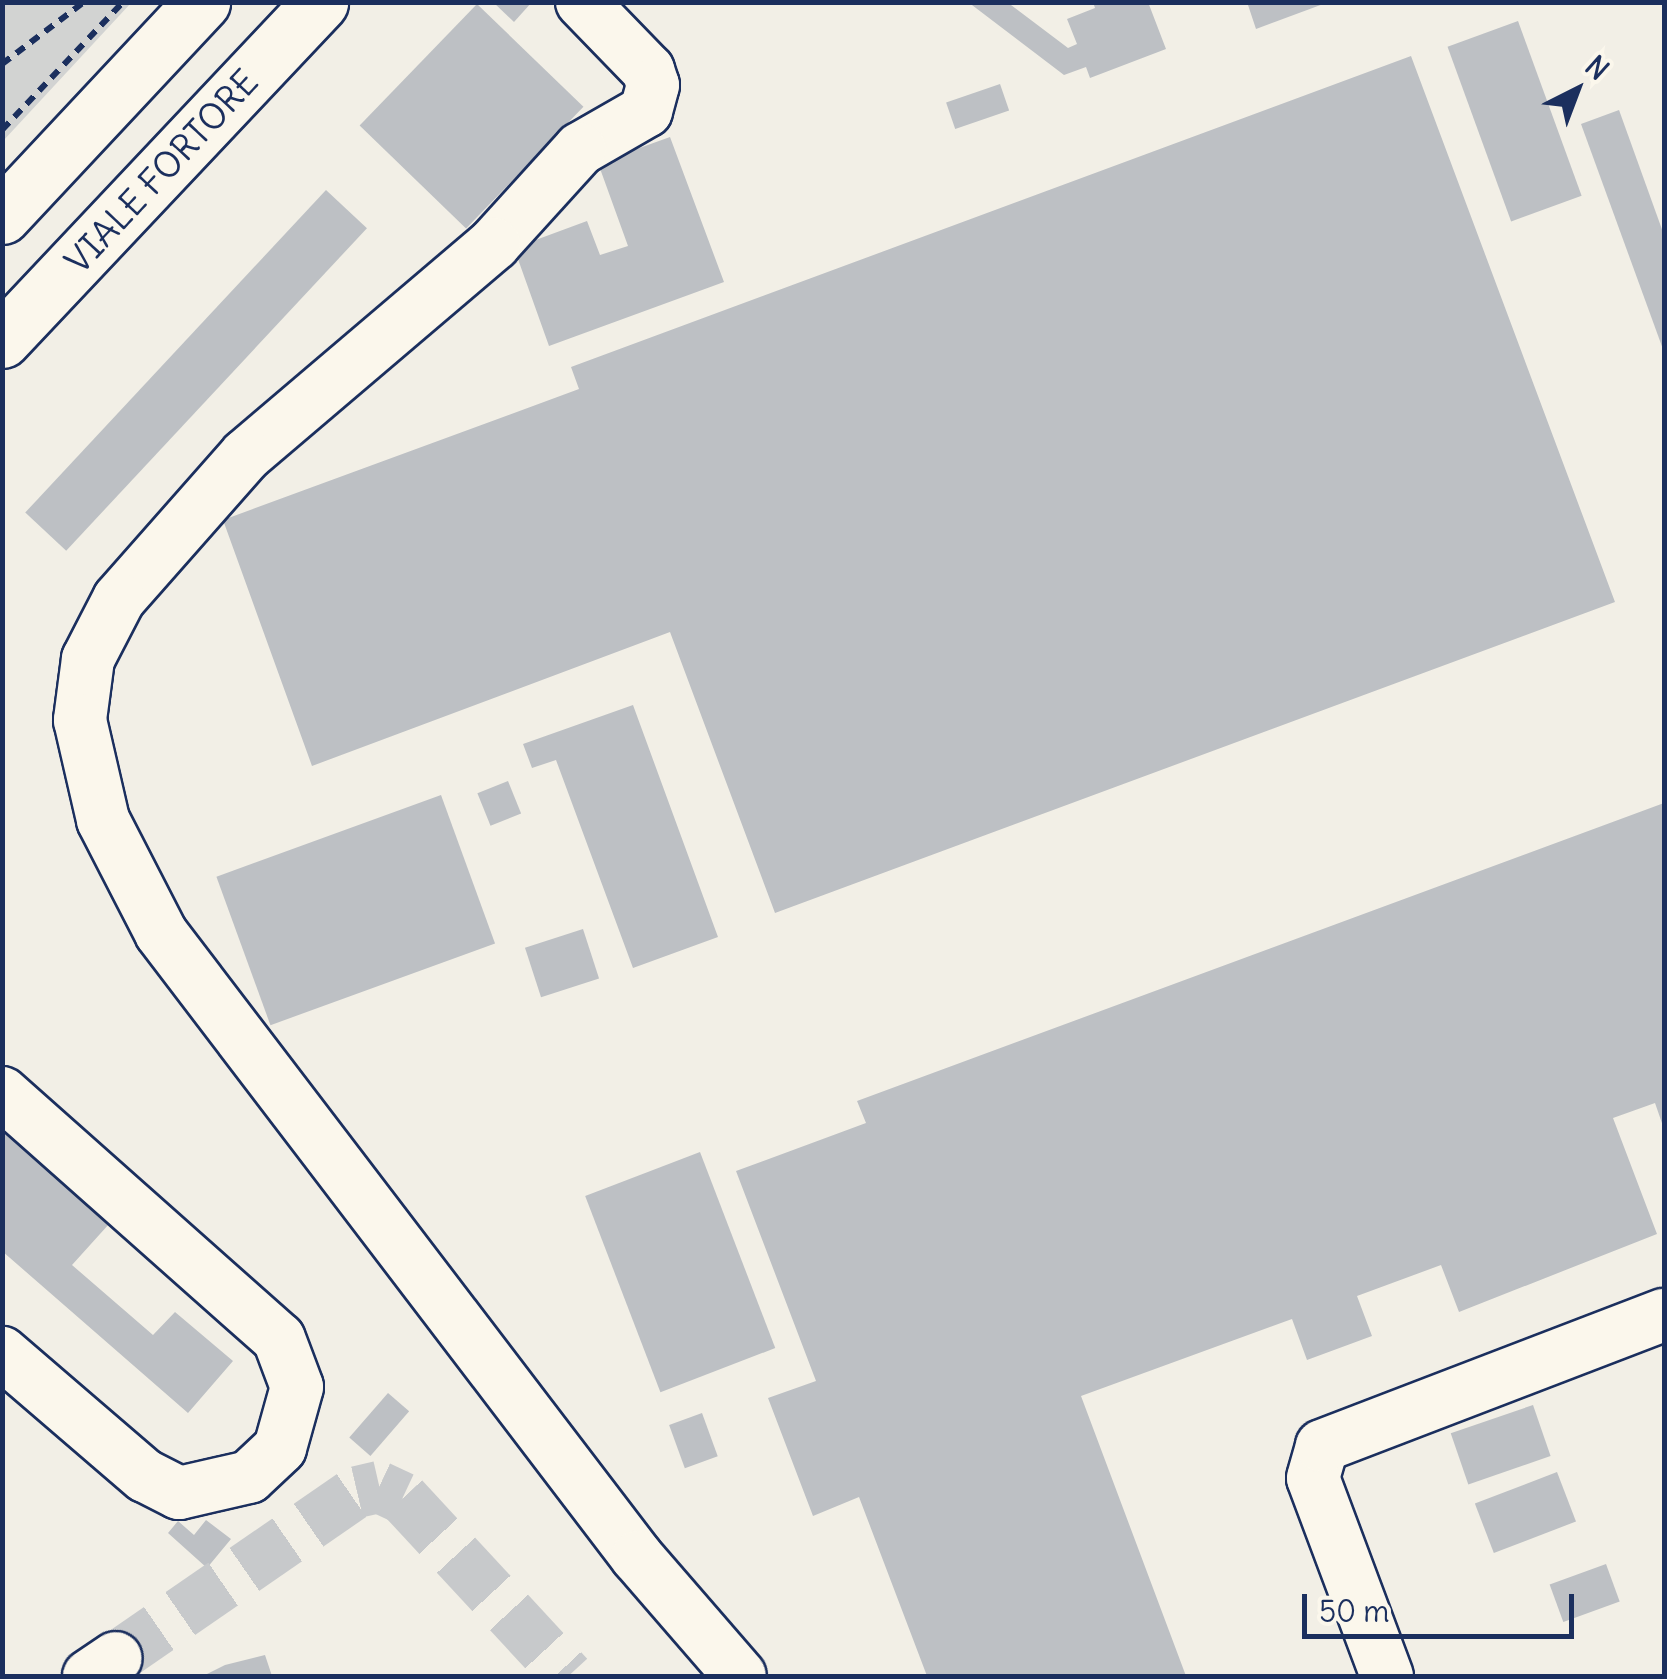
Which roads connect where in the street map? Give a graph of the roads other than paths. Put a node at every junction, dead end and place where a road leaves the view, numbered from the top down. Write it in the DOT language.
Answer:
graph roads {
  1 [pos="202,2"];
  2 [pos="320,2"];
  3 [pos="582,2"];
  4 [pos="2,216"];
  5 [pos="2,340"];
  6 [pos="2,1093"];
  7 [pos="1664,1315"];
  8 [pos="2,1353"];
  9 [pos="740,1676"];
  10 [pos="1388,1676"];
  1 -- 4 [label="main road"];
  2 -- 5 [label="main road, VIALE FORTORE"];
  3 -- 9 [label="lane"];
  6 -- 8 [label="lane"];
  7 -- 10 [label="lane"];
}
